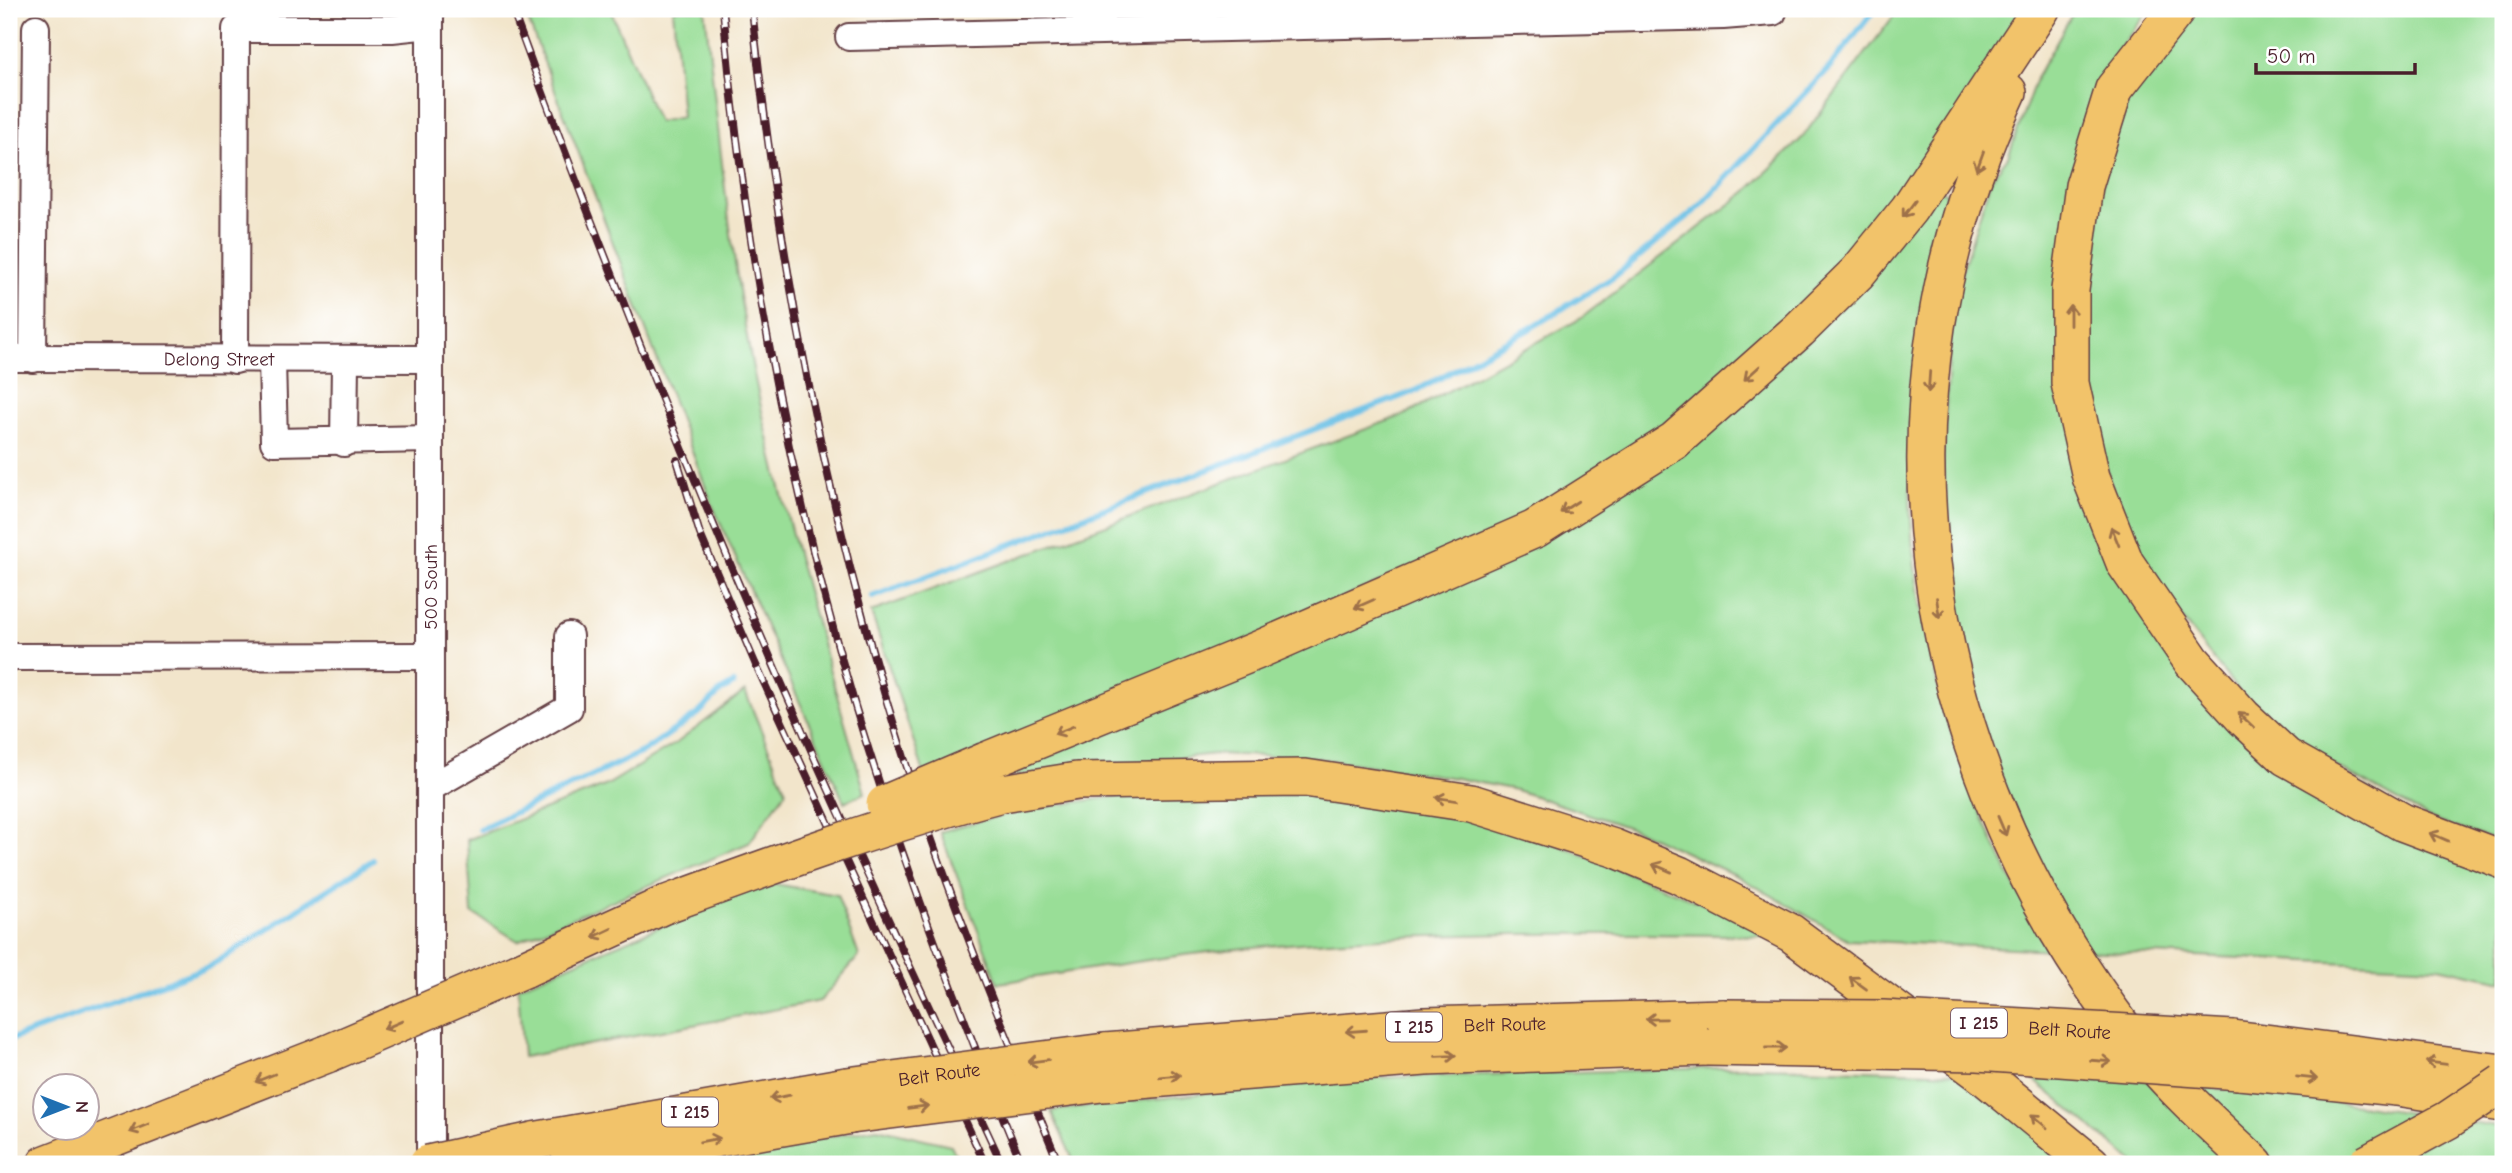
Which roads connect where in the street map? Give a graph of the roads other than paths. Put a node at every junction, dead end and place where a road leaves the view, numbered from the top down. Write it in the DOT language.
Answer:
graph roads {
  1 [pos="1774,9"];
  2 [pos="2041,9"];
  3 [pos="2047,9"];
  4 [pos="2177,9"];
  5 [pos="429,17"];
  6 [pos="36,28"];
  7 [pos="849,37"];
  8 [pos="21,359"];
  9 [pos="430,359"];
  10 [pos="235,360"];
  11 [pos="272,360"];
  12 [pos="345,361"];
  13 [pos="430,439"];
  14 [pos="344,443"];
  15 [pos="569,636"];
  16 [pos="430,656"];
  17 [pos="9,657"];
  18 [pos="994,777"];
  19 [pos="430,788"];
  20 [pos="2503,860"];
  21 [pos="2236,1055"];
  22 [pos="2503,1073"];
  23 [pos="2503,1083"];
  24 [pos="849,1101"];
  25 [pos="2503,1103"];
  26 [pos="46,1164"];
  27 [pos="429,1164"];
  28 [pos="570,1164"];
  29 [pos="2091,1164"];
  30 [pos="2255,1164"];
  31 [pos="2367,1164"];
  1 -- 7 [label="street"];
  2 -- 18 [label="highway, one-way"];
  3 -- 30 [label="highway, one-way"];
  20 -- 4 [label="highway, one-way"];
  5 -- 9 [label="street, 500 South"];
  5 -- 10 [label="street"];
  6 -- 8 [label="street"];
  8 -- 10 [label="street, Delong Street"];
  9 -- 12 [label="street, Delong Street"];
  9 -- 13 [label="street, 500 South"];
  10 -- 11 [label="street, Delong Street"];
  11 -- 12 [label="street, Delong Street"];
  11 -- 14 [label="street"];
  12 -- 14 [label="street"];
  13 -- 14 [label="street"];
  13 -- 16 [label="street, 500 South"];
  15 -- 19 [label="street"];
  16 -- 17 [label="street"];
  16 -- 19 [label="street, 500 South"];
  18 -- 26 [label="highway, one-way, bridge"];
  29 -- 18 [label="highway, one-way"];
  19 -- 27 [label="street, 500 South"];
  22 -- 21 [label="highway, Belt Route / I 215, one-way"];
  21 -- 24 [label="highway, Belt Route / I 215, bridge"];
  21 -- 25 [label="highway, Belt Route / I 215, one-way"];
  23 -- 31 [label="highway, bridge"];
  24 -- 27 [label="highway, Belt Route / I 215, one-way, bridge"];
  28 -- 24 [label="highway, Belt Route / I 215, one-way"];
}
